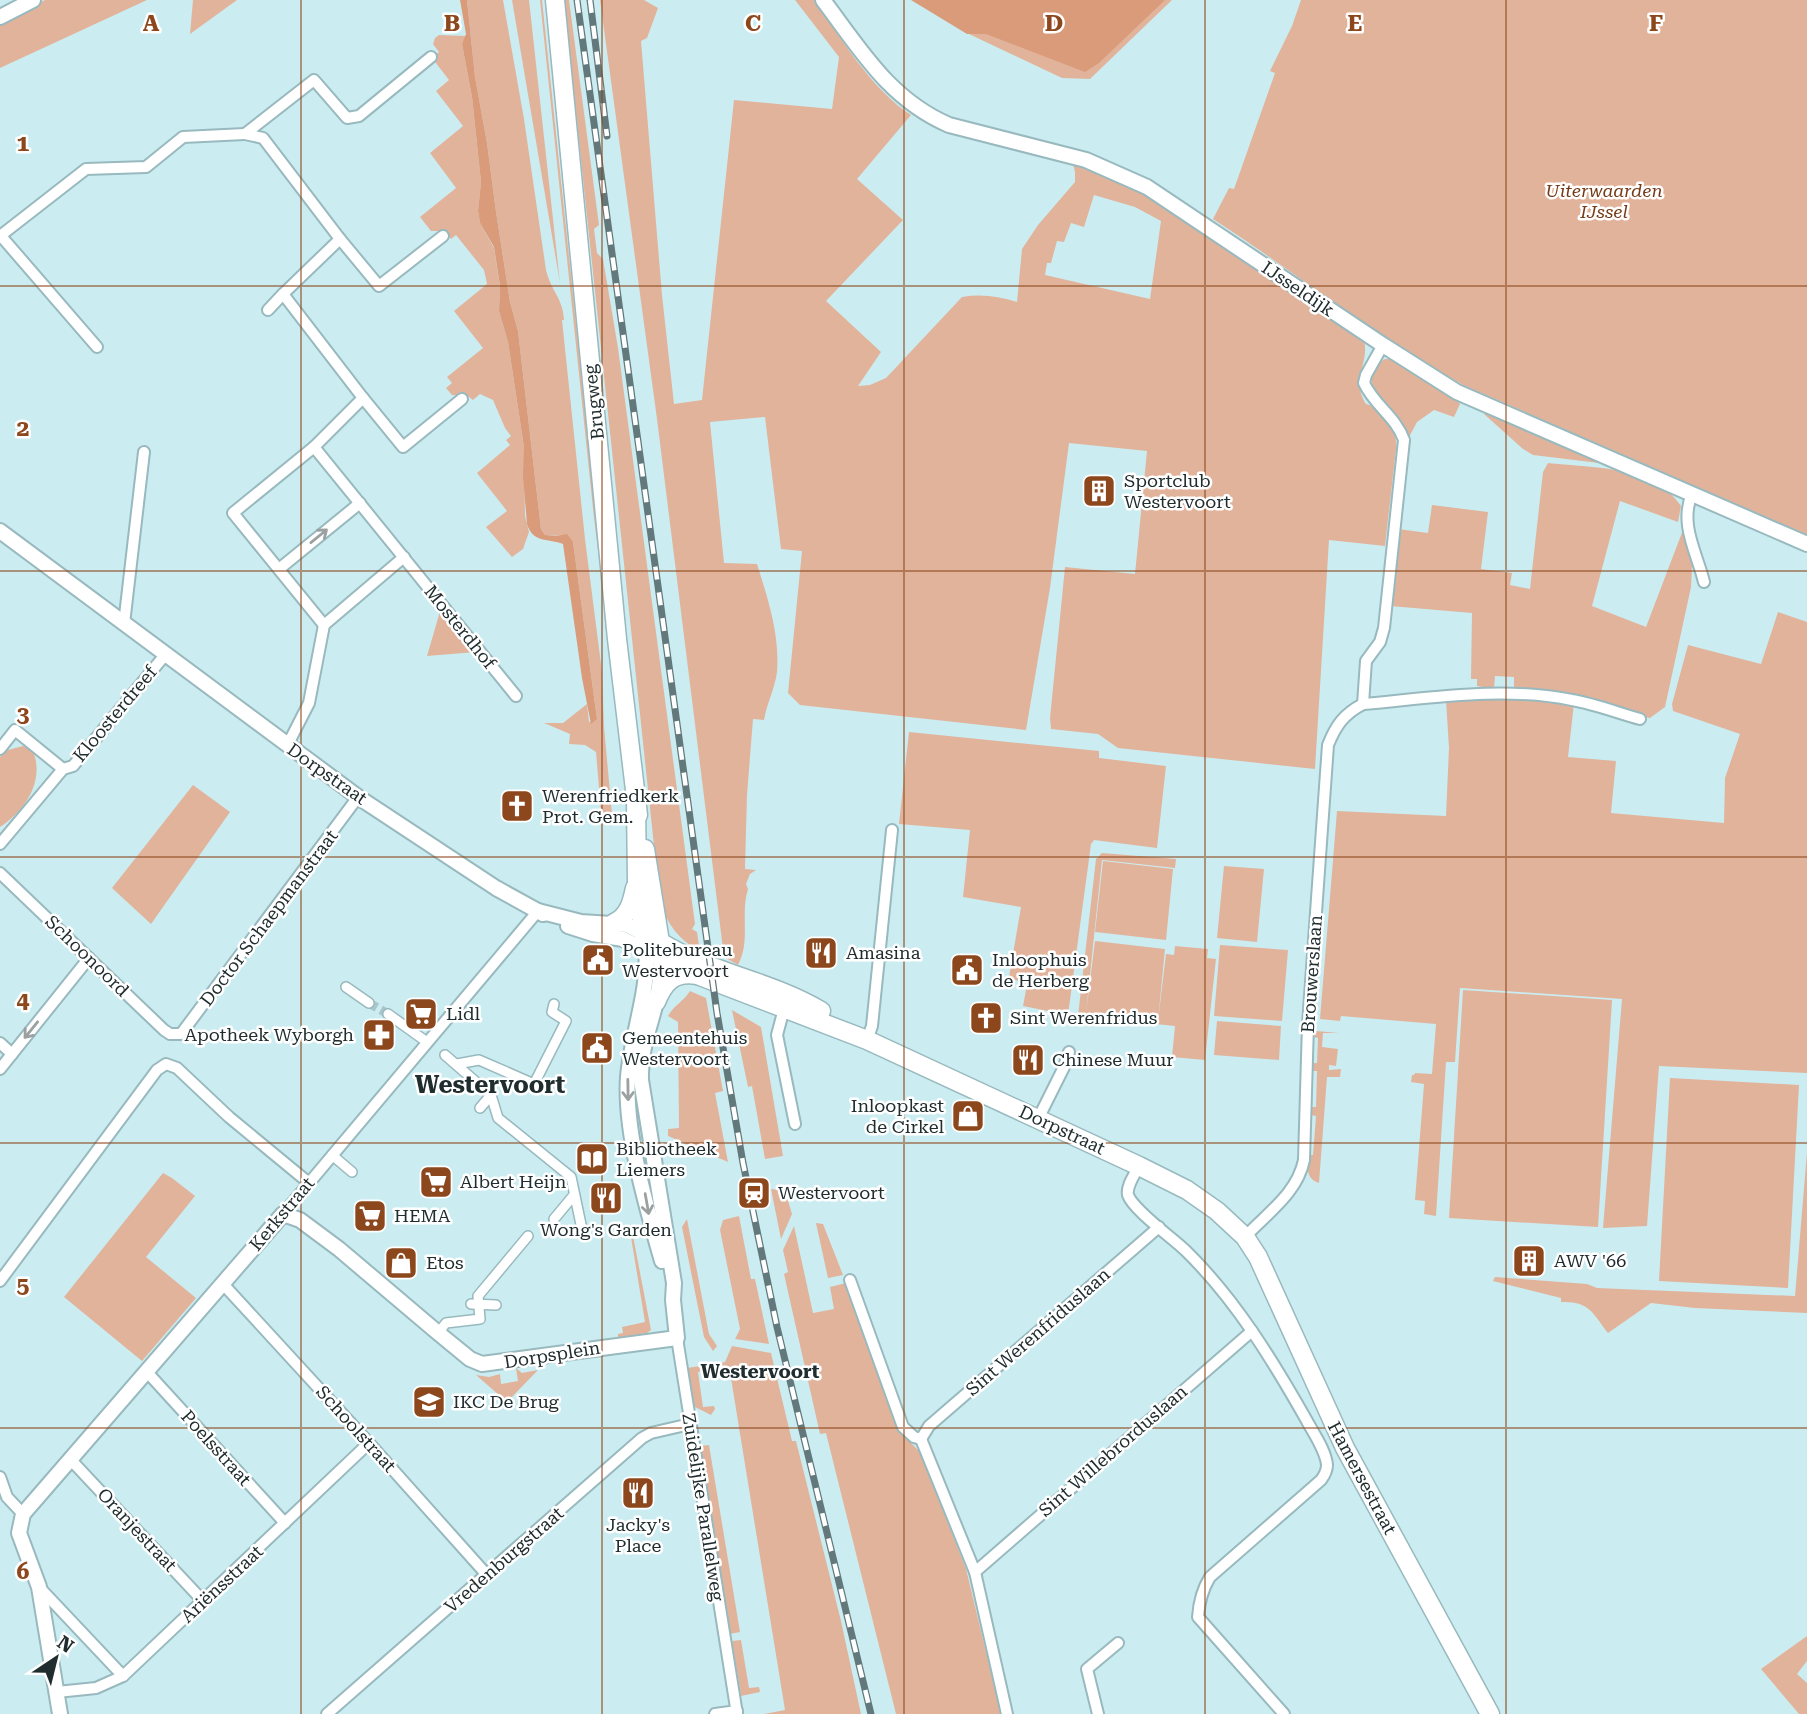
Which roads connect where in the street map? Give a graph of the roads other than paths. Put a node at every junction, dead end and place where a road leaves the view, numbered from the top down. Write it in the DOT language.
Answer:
graph roads {
  1 [pos="33,0"];
  2 [pos="555,0"];
  3 [pos="823,0"];
  4 [pos="0,17"];
  5 [pos="431,57"];
  6 [pos="245,134"];
  7 [pos="0,236"];
  8 [pos="443,236"];
  9 [pos="340,239"];
  10 [pos="283,294"];
  11 [pos="268,310"];
  12 [pos="1383,345"];
  13 [pos="97,347"];
  14 [pos="363,398"];
  15 [pos="462,399"];
  16 [pos="314,447"];
  17 [pos="144,452"];
  18 [pos="1692,494"];
  19 [pos="360,503"];
  20 [pos="0,531"];
  21 [pos="1807,544"];
  22 [pos="404,557"];
  23 [pos="279,569"];
  24 [pos="1704,582"];
  25 [pos="124,625"];
  26 [pos="324,625"];
  27 [pos="165,655"];
  28 [pos="516,696"];
  29 [pos="1363,704"];
  30 [pos="1640,719"];
  31 [pos="287,746"];
  32 [pos="0,748"];
  33 [pos="63,769"];
  34 [pos="358,797"];
  35 [pos="636,804"];
  36 [pos="892,830"];
  37 [pos="0,844"];
  38 [pos="0,873"];
  39 [pos="637,882"];
  40 [pos="655,902"];
  41 [pos="538,911"];
  42 [pos="614,923"];
  43 [pos="643,932"];
  44 [pos="656,949"];
  45 [pos="89,958"];
  46 [pos="705,971"];
  47 [pos="346,987"];
  48 [pos="656,1002"];
  49 [pos="787,1002"];
  50 [pos="369,1003"];
  51 [pos="554,1004"];
  52 [pos="388,1014"];
  53 [pos="176,1034"];
  54 [pos="862,1038"];
  55 [pos="427,1042"];
  56 [pos="0,1043"];
  57 [pos="1069,1052"];
  58 [pos="12,1054"];
  59 [pos="445,1055"];
  60 [pos="457,1064"];
  61 [pos="0,1069"];
  62 [pos="491,1095"];
  63 [pos="480,1108"];
  64 [pos="1038,1119"];
  65 [pos="795,1124"];
  66 [pos="332,1155"];
  67 [pos="1139,1166"];
  68 [pos="352,1172"];
  69 [pos="309,1183"];
  70 [pos="574,1195"];
  71 [pos="282,1213"];
  72 [pos="554,1219"];
  73 [pos="1159,1227"];
  74 [pos="583,1234"];
  75 [pos="528,1236"];
  76 [pos="1245,1237"];
  77 [pos="850,1280"];
  78 [pos="0,1281"];
  79 [pos="223,1284"];
  80 [pos="673,1300"];
  81 [pos="475,1304"];
  82 [pos="496,1305"];
  83 [pos="1252,1331"];
  84 [pos="438,1333"];
  85 [pos="677,1338"];
  86 [pos="147,1372"];
  87 [pos="690,1424"];
  88 [pos="921,1439"];
  89 [pos="369,1443"];
  90 [pos="71,1460"];
  91 [pos="0,1477"];
  92 [pos="23,1514"];
  93 [pos="285,1523"];
  94 [pos="975,1572"];
  95 [pos="487,1575"];
  96 [pos="39,1587"];
  97 [pos="203,1601"];
  98 [pos="1118,1643"];
  99 [pos="123,1676"];
  100 [pos="57,1692"];
  101 [pos="737,1713"];
  102 [pos="60,1714"];
  103 [pos="327,1714"];
  104 [pos="715,1714"];
  105 [pos="1007,1714"];
  106 [pos="1098,1714"];
  107 [pos="1284,1714"];
  108 [pos="1490,1714"];
  1 -- 4 [label="street"];
  2 -- 35 [label="main road, Brugweg"];
  3 -- 12 [label="street, IJsseldijk"];
  5 -- 6 [label="street"];
  6 -- 7 [label="street"];
  6 -- 9 [label="street"];
  7 -- 13 [label="street"];
  8 -- 9 [label="street"];
  9 -- 10 [label="street"];
  10 -- 11 [label="street"];
  10 -- 14 [label="street"];
  12 -- 18 [label="street, IJsseldijk"];
  12 -- 29 [label="street"];
  14 -- 15 [label="street"];
  14 -- 16 [label="street"];
  16 -- 19 [label="street, Mosterdhof"];
  16 -- 23 [label="street"];
  17 -- 25 [label="street"];
  18 -- 21 [label="street, IJsseldijk"];
  18 -- 24 [label="street"];
  19 -- 22 [label="street, Mosterdhof"];
  23 -- 19 [label="street, one-way"];
  20 -- 25 [label="street, Dorpstraat"];
  22 -- 26 [label="street"];
  22 -- 28 [label="street, Mosterdhof"];
  23 -- 26 [label="street"];
  25 -- 27 [label="street, Dorpstraat"];
  26 -- 31 [label="street"];
  27 -- 31 [label="street, Dorpstraat"];
  27 -- 33 [label="street, Kloosterdreef"];
  29 -- 30 [label="street"];
  29 -- 76 [label="street, Brouwerslaan"];
  31 -- 34 [label="street, Dorpstraat"];
  32 -- 33 [label="street, Kloosterdreef"];
  33 -- 37 [label="street, Kloosterdreef"];
  34 -- 41 [label="street, Dorpstraat"];
  34 -- 53 [label="street, Doctor Schaepmanstraat"];
  35 -- 39 [label="main road, Brugweg"];
  35 -- 40 [label="main road, Brugweg"];
  36 -- 54 [label="street"];
  38 -- 45 [label="street, Schoonoord"];
  39 -- 42 [label="main road"];
  39 -- 43 [label="main road, Brugweg"];
  40 -- 44 [label="main road, Brugweg"];
  40 -- 46 [label="main road"];
  41 -- 42 [label="street, Dorpstraat"];
  41 -- 44 [label="street, Dorpstraat"];
  41 -- 55 [label="street, Kerkstraat"];
  42 -- 43 [label="street, Dorpstraat"];
  43 -- 44 [label="main road, Zuidelijke Parallelweg"];
  44 -- 46 [label="main road, Dorpstraat"];
  44 -- 48 [label="street, Zuidelijke Parallelweg"];
  44 -- 80 [label="street, Zuidelijke Parallelweg, one-way"];
  45 -- 53 [label="street, Schoonoord"];
  45 -- 58 [label="street, one-way"];
  46 -- 48 [label="main road"];
  46 -- 49 [label="main road, Dorpstraat"];
  47 -- 50 [label="street"];
  48 -- 80 [label="street, Zuidelijke Parallelweg"];
  49 -- 54 [label="main road, Dorpstraat"];
  49 -- 65 [label="street"];
  51 -- 60 [label="street"];
  52 -- 55 [label="street"];
  54 -- 64 [label="main road, Dorpstraat"];
  55 -- 66 [label="street, Kerkstraat"];
  56 -- 58 [label="street"];
  57 -- 64 [label="street"];
  58 -- 61 [label="street"];
  59 -- 60 [label="street"];
  60 -- 62 [label="street"];
  62 -- 63 [label="street"];
  62 -- 70 [label="street"];
  64 -- 67 [label="main road, Dorpstraat"];
  66 -- 68 [label="street"];
  66 -- 69 [label="street, Kerkstraat"];
  67 -- 73 [label="street"];
  67 -- 76 [label="main road, Dorpstraat"];
  69 -- 71 [label="street, Kerkstraat"];
  69 -- 78 [label="street"];
  70 -- 72 [label="street"];
  70 -- 74 [label="street"];
  71 -- 79 [label="street, Kerkstraat"];
  71 -- 84 [label="street, Dorpsplein"];
  73 -- 83 [label="street"];
  73 -- 88 [label="street, Sint Werenfriduslaan"];
  75 -- 81 [label="street"];
  76 -- 108 [label="main road, Hamersestraat"];
  77 -- 88 [label="street"];
  79 -- 86 [label="street, Kerkstraat"];
  79 -- 89 [label="street, Schoolstraat"];
  80 -- 85 [label="street, Zuidelijke Parallelweg"];
  81 -- 82 [label="street"];
  81 -- 84 [label="street"];
  83 -- 94 [label="street, Sint Willebrorduslaan"];
  83 -- 107 [label="street"];
  84 -- 85 [label="street, Dorpsplein"];
  85 -- 87 [label="street, Zuidelijke Parallelweg"];
  86 -- 90 [label="street, Kerkstraat"];
  86 -- 93 [label="street, Poelsstraat"];
  87 -- 95 [label="street, Vredenburgstraat"];
  87 -- 101 [label="street, Zuidelijke Parallelweg"];
  88 -- 94 [label="street"];
  89 -- 93 [label="street, Ariënsstraat"];
  89 -- 95 [label="street, Schoolstraat"];
  90 -- 92 [label="street, Kerkstraat"];
  90 -- 97 [label="street, Oranjestraat"];
  91 -- 92 [label="street"];
  92 -- 96 [label="street"];
  93 -- 97 [label="street, Ariënsstraat"];
  94 -- 105 [label="street"];
  95 -- 103 [label="street, Vredenburgstraat"];
  96 -- 99 [label="street"];
  96 -- 100 [label="street"];
  97 -- 99 [label="street, Ariënsstraat"];
  98 -- 106 [label="street"];
  99 -- 100 [label="street, Ariënsstraat"];
  100 -- 102 [label="street"];
  101 -- 104 [label="street"];
}
